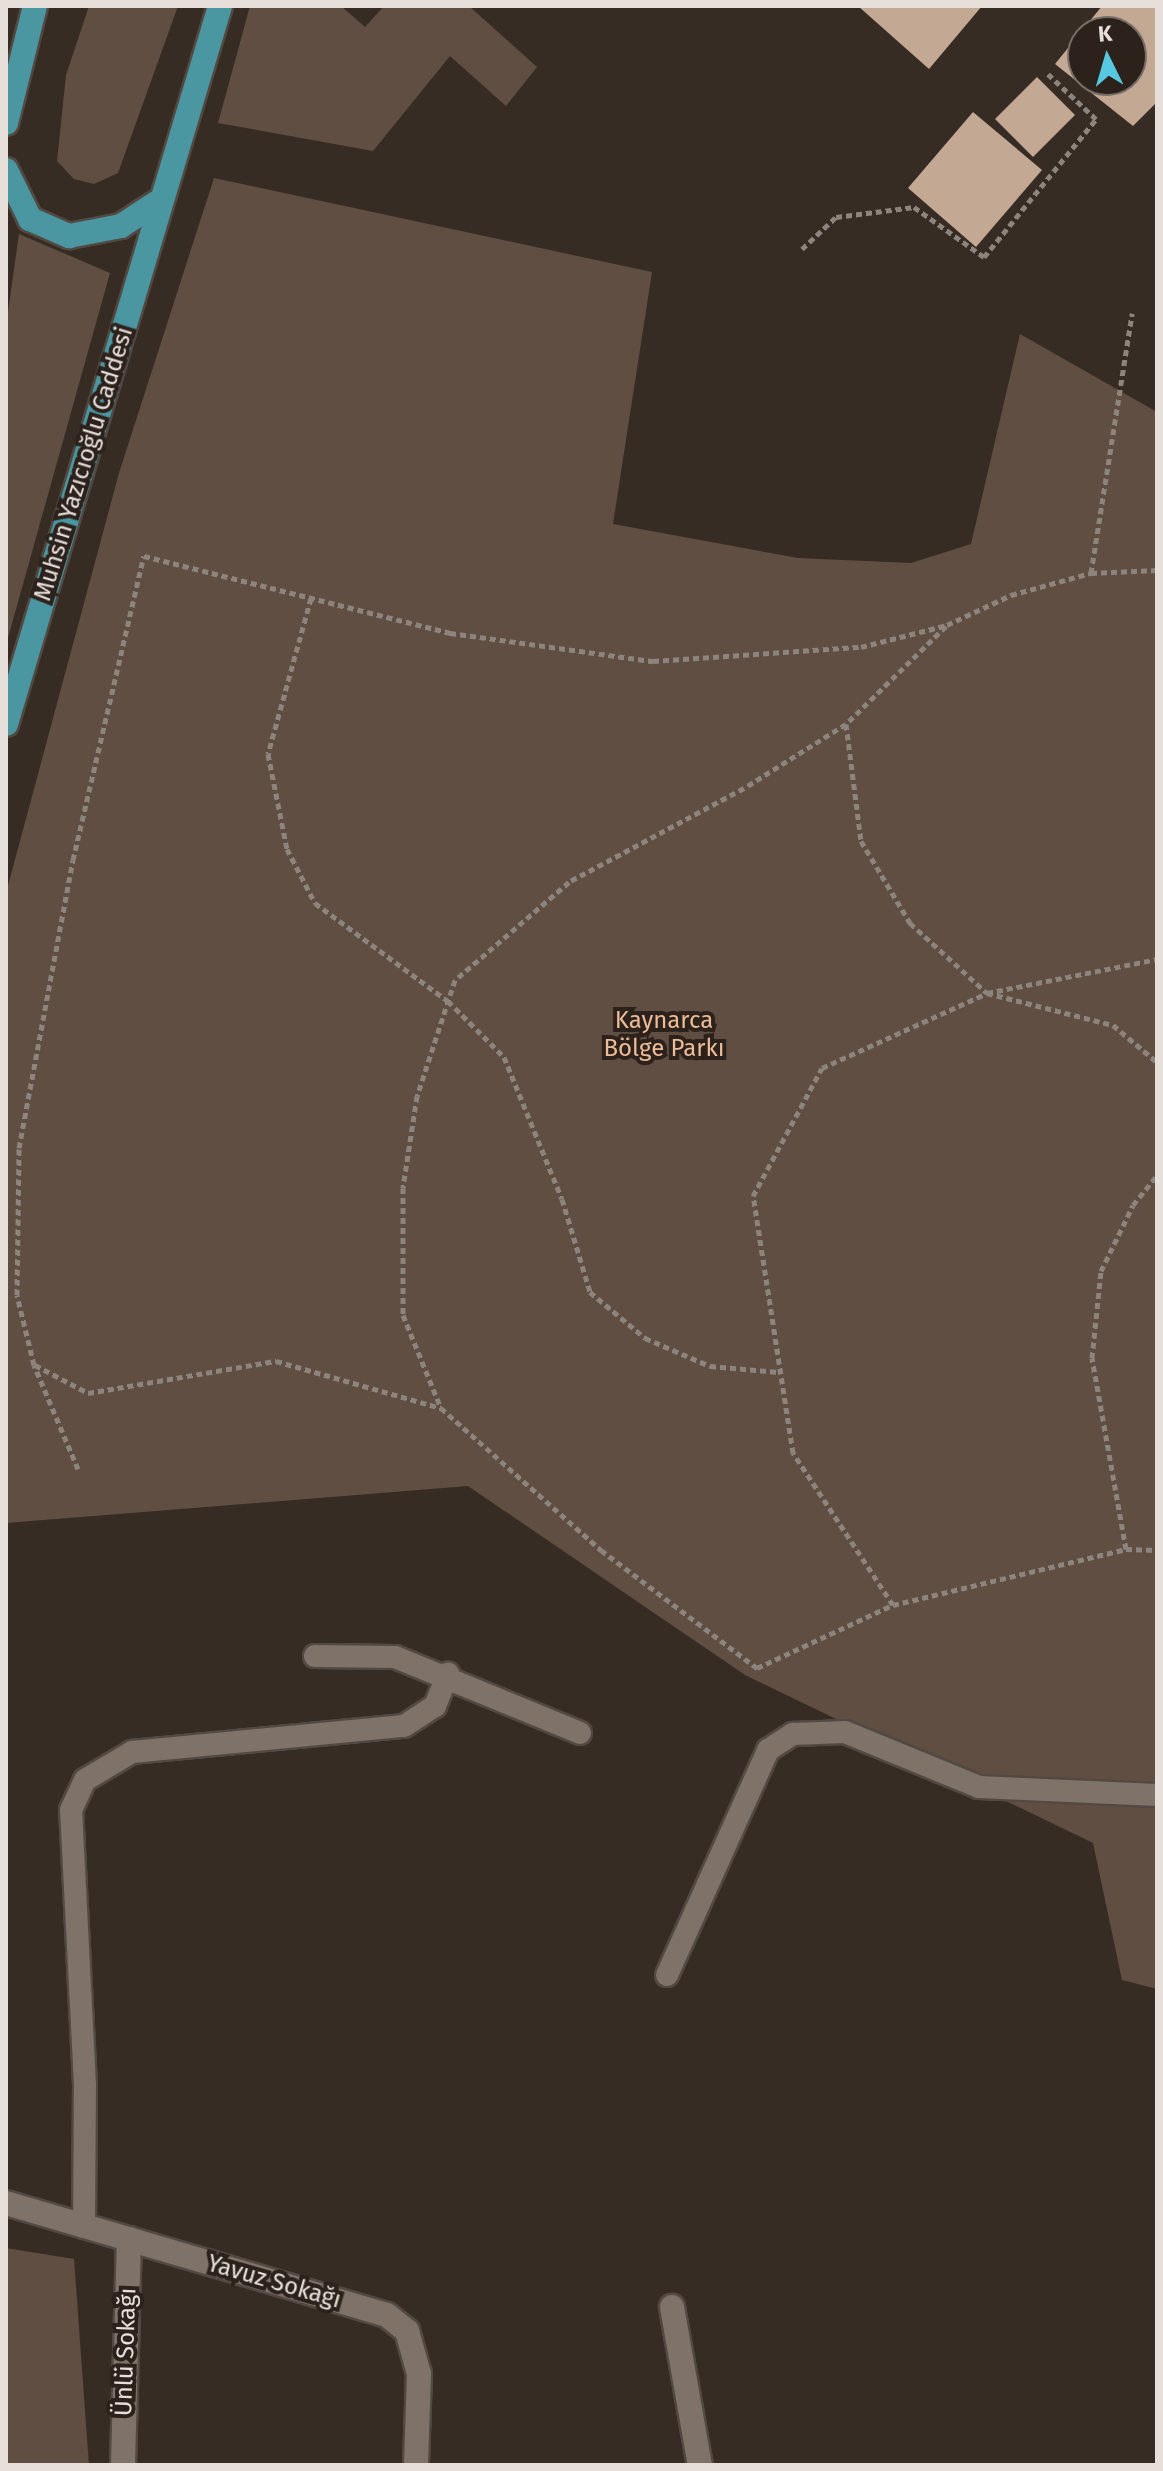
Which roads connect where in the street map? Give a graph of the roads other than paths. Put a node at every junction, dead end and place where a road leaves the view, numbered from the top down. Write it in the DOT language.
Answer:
graph roads {
  1 [pos="35,6"];
  2 [pos="220,6"];
  3 [pos="14,68"];
  4 [pos="6,123"];
  5 [pos="6,170"];
  6 [pos="156,203"];
  7 [pos="6,724"];
  8 [pos="315,1656"];
  9 [pos="448,1674"];
  10 [pos="580,1733"];
  11 [pos="1157,1795"];
  12 [pos="667,1975"];
  13 [pos="6,2203"];
  14 [pos="84,2227"];
  15 [pos="129,2239"];
  16 [pos="672,2307"];
  17 [pos="123,2465"];
  18 [pos="416,2465"];
  19 [pos="700,2465"];
  1 -- 3 [label="main road"];
  2 -- 6 [label="main road, Muhsin Yazıcıoğlu Caddesi"];
  3 -- 4 [label="main road"];
  5 -- 6 [label="main road"];
  6 -- 7 [label="main road, Muhsin Yazıcıoğlu Caddesi"];
  8 -- 9 [label="lane"];
  9 -- 10 [label="lane"];
  9 -- 14 [label="lane"];
  11 -- 12 [label="lane"];
  13 -- 14 [label="street, Yavuz Sokağı"];
  14 -- 15 [label="street, Yavuz Sokağı"];
  15 -- 17 [label="street, Ünlü Sokağı"];
  15 -- 18 [label="street, Yavuz Sokağı"];
  16 -- 19 [label="street"];
}
